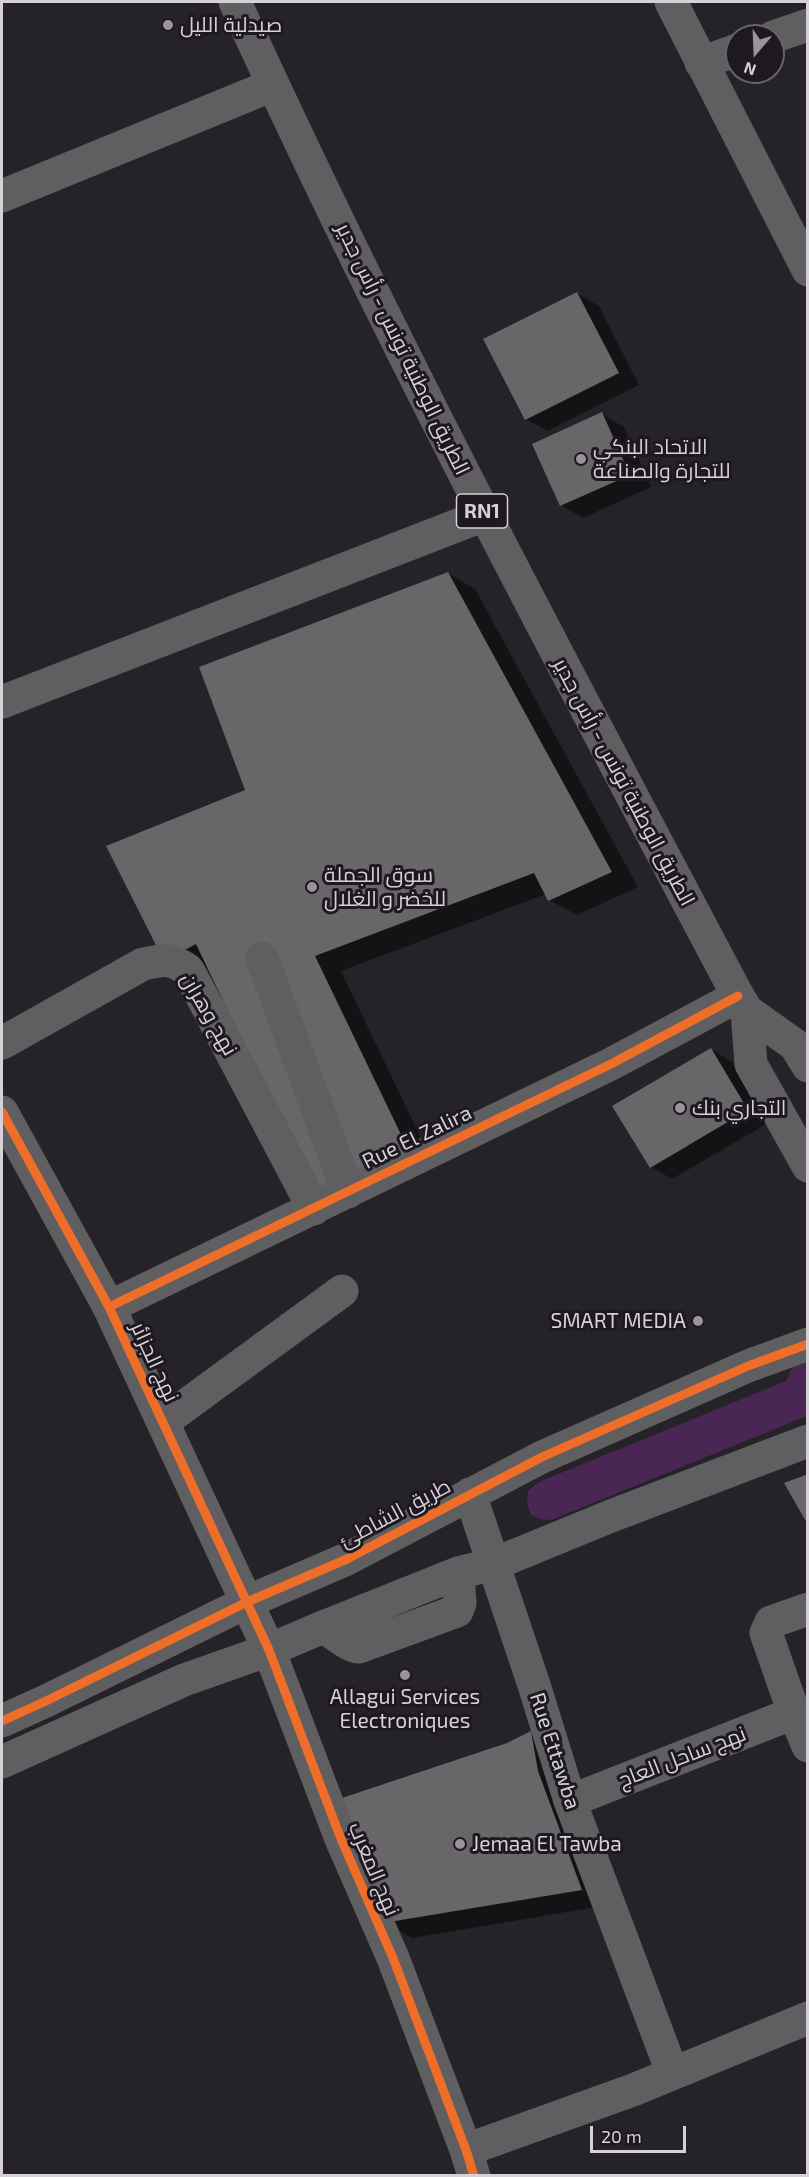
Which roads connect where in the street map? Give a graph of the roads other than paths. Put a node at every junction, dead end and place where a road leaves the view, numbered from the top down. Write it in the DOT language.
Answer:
graph roads {
  1 [pos="235,2"];
  2 [pos="671,2"];
  3 [pos="807,25"];
  4 [pos="785,33"];
  5 [pos="725,54"];
  6 [pos="701,63"];
  7 [pos="273,85"];
  8 [pos="2,196"];
  9 [pos="807,270"];
  10 [pos="484,515"];
  11 [pos="2,702"];
  12 [pos="262,958"];
  13 [pos="742,1003"];
  14 [pos="2,1043"];
  15 [pos="807,1066"];
  16 [pos="2,1112"];
  17 [pos="807,1166"];
  18 [pos="348,1192"];
  19 [pos="314,1209"];
  20 [pos="342,1291"];
  21 [pos="109,1307"];
  22 [pos="807,1344"];
  23 [pos="163,1422"];
  24 [pos="807,1440"];
  25 [pos="470,1494"];
  26 [pos="494,1564"];
  27 [pos="247,1602"];
  28 [pos="807,1609"];
  29 [pos="269,1650"];
  30 [pos="794,1713"];
  31 [pos="2,1721"];
  32 [pos="807,1746"];
  33 [pos="2,1762"];
  34 [pos="570,1801"];
  35 [pos="807,2018"];
  36 [pos="672,2072"];
  37 [pos="470,2163"];
  1 -- 7 [label="main road, الطريق الوطنية تونس - رأس جدير / RN1"];
  2 -- 6 [label="street"];
  3 -- 4 [label="street"];
  5 -- 6 [label="street"];
  6 -- 9 [label="street"];
  7 -- 8 [label="street"];
  7 -- 10 [label="main road, الطريق الوطنية تونس - رأس جدير / RN1"];
  10 -- 11 [label="street"];
  10 -- 13 [label="main road, الطريق الوطنية تونس - رأس جدير / RN1"];
  12 -- 18 [label="street"];
  13 -- 15 [label="main road, الطريق الوطنية تونس - رأس جدير / RN1"];
  13 -- 17 [label="main road, الطريق الوطنية تونس - رأس جدير / RN1"];
  13 -- 18 [label="street, Rue El Zalira"];
  14 -- 19 [label="street, نهج وهران"];
  16 -- 21 [label="street, نهج الجزائر"];
  18 -- 19 [label="street, Rue El Zalira"];
  19 -- 21 [label="street, Rue El Zalira"];
  20 -- 23 [label="street"];
  21 -- 23 [label="street, نهج الجزائر"];
  22 -- 25 [label="street, طريق الشاطئ"];
  23 -- 27 [label="street, نهج الجزائر"];
  24 -- 26 [label="street"];
  25 -- 26 [label="street, Rue Ettawba"];
  25 -- 27 [label="street, طريق الشاطئ"];
  26 -- 29 [label="street"];
  26 -- 34 [label="street, Rue Ettawba"];
  27 -- 29 [label="street, نهج المغرب"];
  27 -- 31 [label="street, طريق الشاطئ"];
  28 -- 30 [label="street"];
  29 -- 33 [label="street"];
  29 -- 37 [label="street, نهج المغرب"];
  30 -- 32 [label="street"];
  30 -- 34 [label="street, نهج ساحل العاج"];
  34 -- 36 [label="street, Rue Ettawba"];
  35 -- 36 [label="street"];
  36 -- 37 [label="street"];
}
